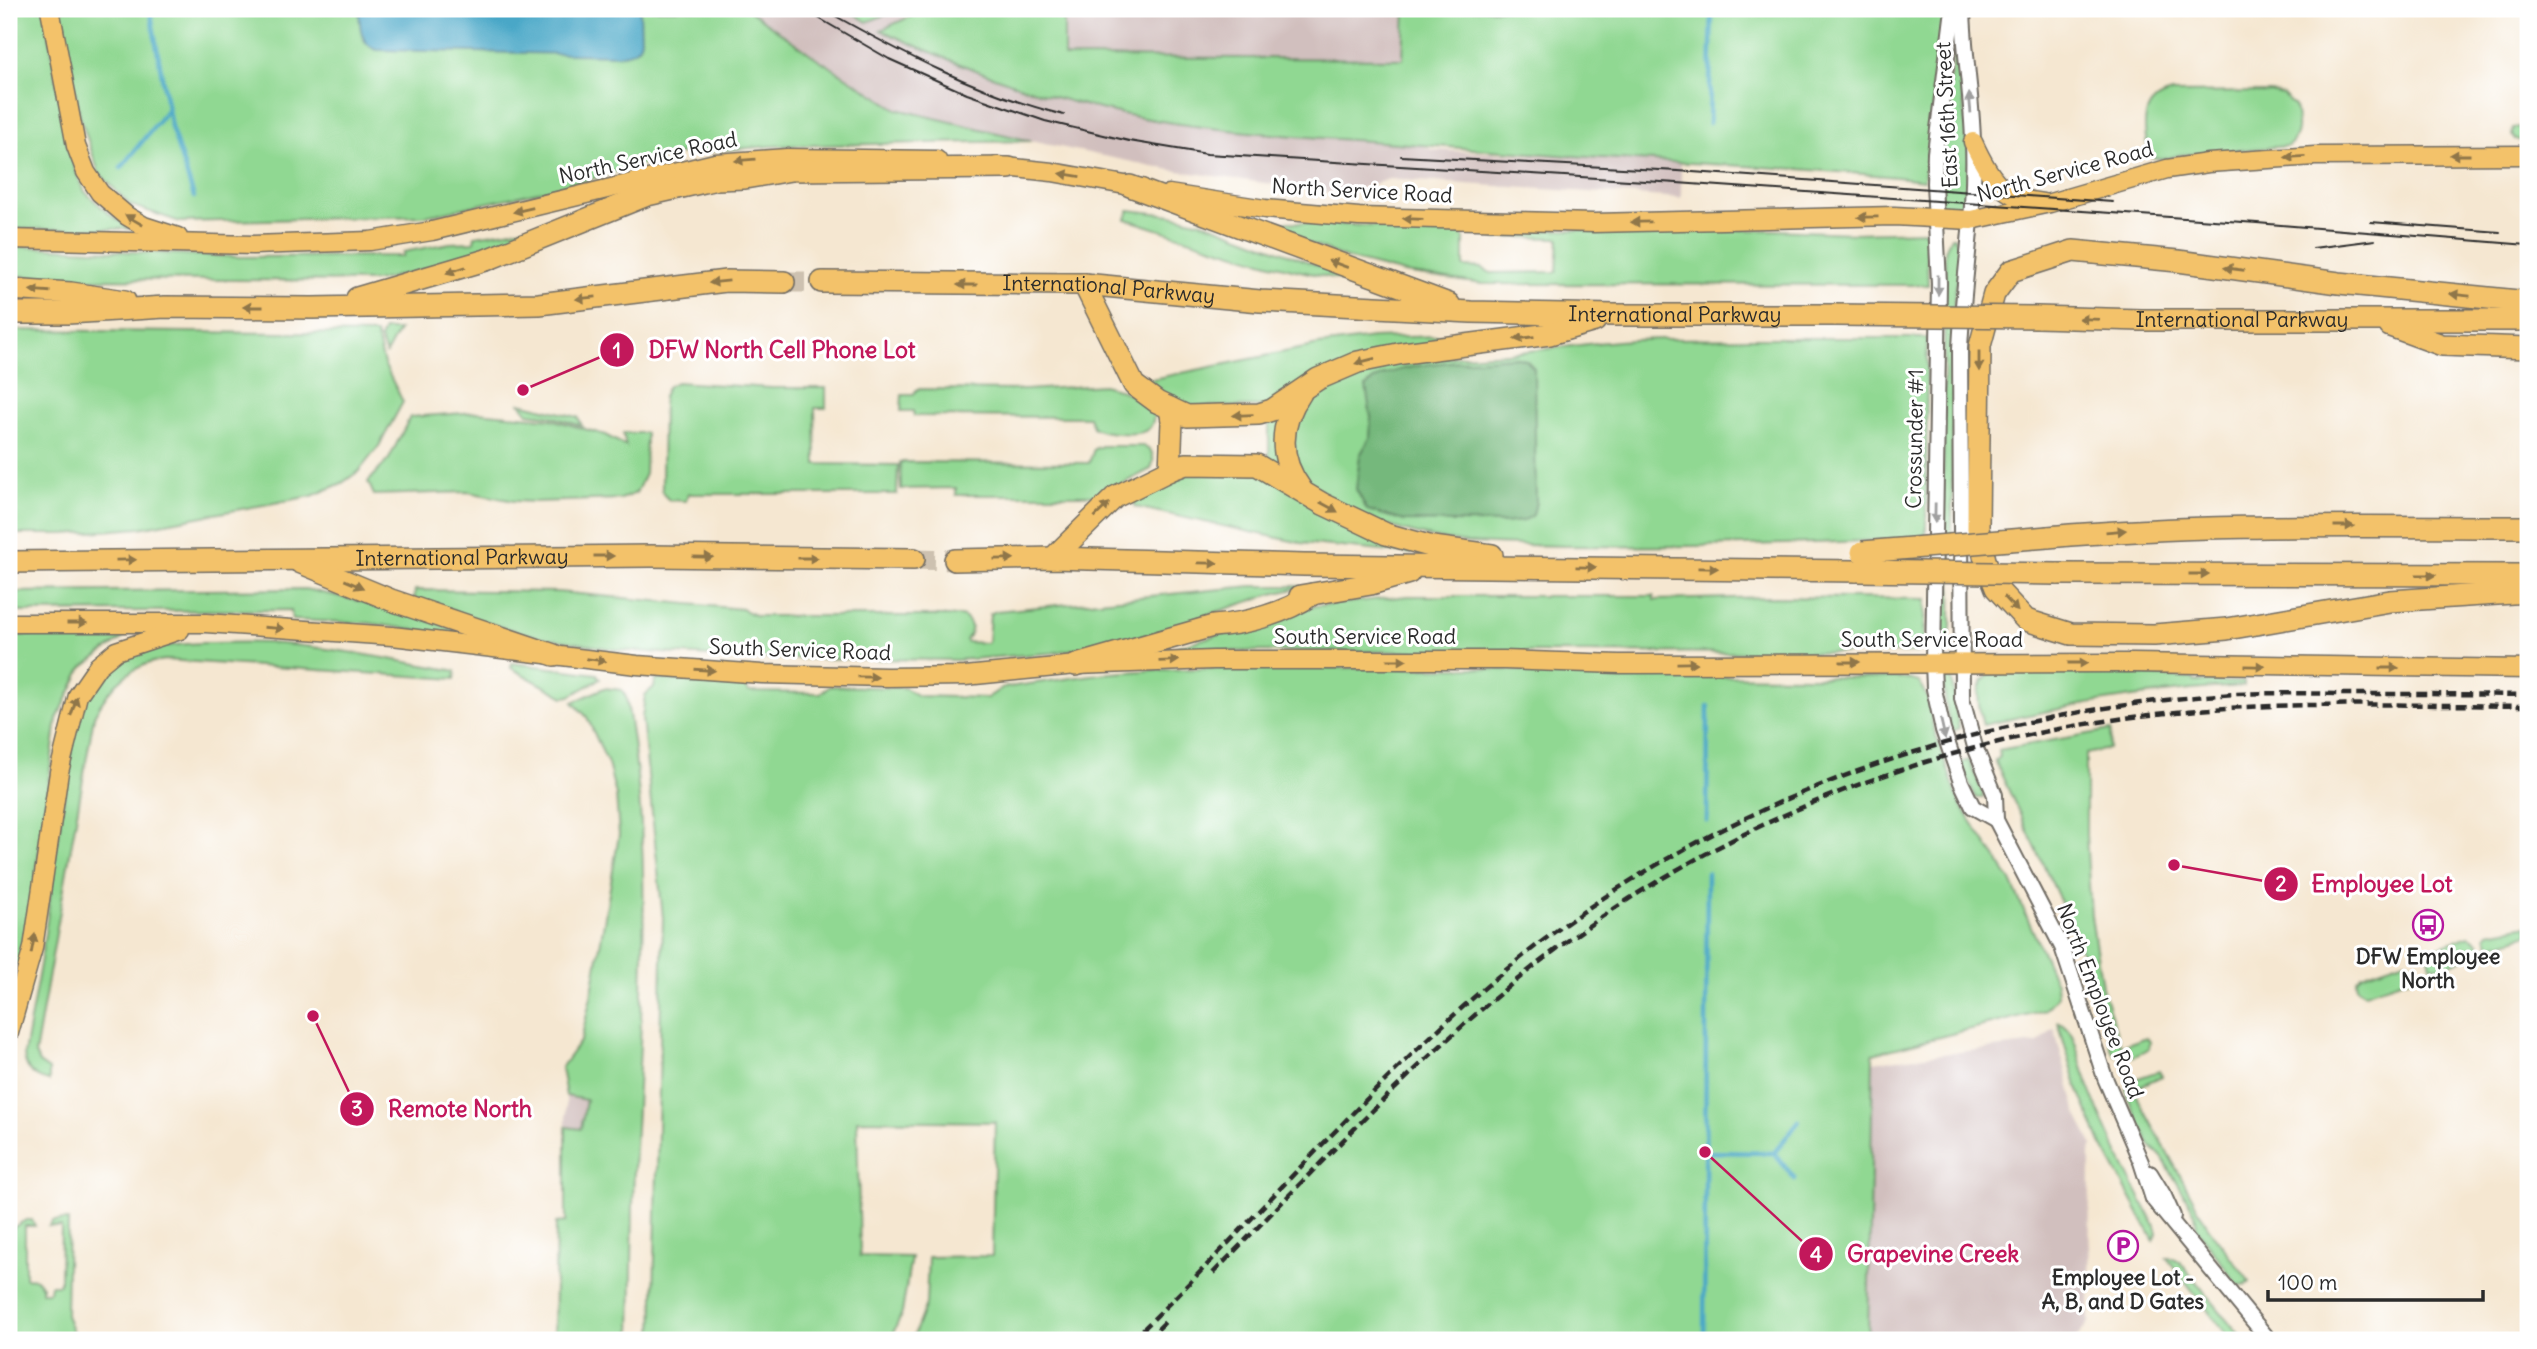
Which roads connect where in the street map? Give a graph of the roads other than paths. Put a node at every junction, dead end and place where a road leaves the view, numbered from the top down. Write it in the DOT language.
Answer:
graph roads {
  1 [pos="50,9"];
  2 [pos="1954,9"];
  3 [pos="1963,9"];
  4 [pos="1973,142"];
  5 [pos="2528,155"];
  6 [pos="1009,167"];
  7 [pos="1130,186"];
  8 [pos="2050,203"];
  9 [pos="1937,217"];
  10 [pos="1971,220"];
  11 [pos="9,239"];
  12 [pos="198,243"];
  13 [pos="784,282"];
  14 [pos="822,282"];
  15 [pos="1084,284"];
  16 [pos="9,289"];
  17 [pos="2528,302"];
  18 [pos="165,307"];
  19 [pos="321,307"];
  20 [pos="1471,312"];
  21 [pos="9,313"];
  22 [pos="1614,315"];
  23 [pos="2376,320"];
  24 [pos="2528,320"];
  25 [pos="2528,348"];
  26 [pos="1304,388"];
  27 [pos="1170,408"];
  28 [pos="1170,470"];
  29 [pos="1303,491"];
  30 [pos="2528,527"];
  31 [pos="291,558"];
  32 [pos="1052,558"];
  33 [pos="914,559"];
  34 [pos="955,560"];
  35 [pos="9,562"];
  36 [pos="1860,562"];
  37 [pos="1432,566"];
  38 [pos="1532,566"];
  39 [pos="2528,575"];
  40 [pos="2528,592"];
  41 [pos="9,622"];
  42 [pos="206,623"];
  43 [pos="554,655"];
  44 [pos="1933,662"];
  45 [pos="1961,663"];
  46 [pos="1076,665"];
  47 [pos="2523,669"];
  48 [pos="1996,820"];
  49 [pos="9,1033"];
  50 [pos="2269,1340"];
  12 -- 1 [label="main road, one-way"];
  2 -- 9 [label="street, East 16th Street"];
  4 -- 3 [label="street, East 16th Street, one-way"];
  4 -- 8 [label="main road"];
  4 -- 10 [label="street, East 16th Street"];
  5 -- 8 [label="main road, North Service Road, one-way"];
  7 -- 6 [label="main road, North Service Road, one-way"];
  6 -- 12 [label="main road, North Service Road, one-way"];
  6 -- 19 [label="highway, one-way"];
  9 -- 7 [label="main road, North Service Road, one-way"];
  20 -- 7 [label="highway, one-way"];
  8 -- 10 [label="main road, North Service Road"];
  9 -- 10 [label="main road, North Service Road"];
  9 -- 44 [label="street, Crossunder #1, one-way"];
  10 -- 45 [label="street"];
  11 -- 12 [label="main road, North Service Road"];
  13 -- 19 [label="highway, one-way"];
  15 -- 14 [label="highway, International Parkway, one-way"];
  15 -- 20 [label="highway, International Parkway"];
  15 -- 27 [label="highway"];
  18 -- 16 [label="highway, one-way"];
  17 -- 40 [label="highway, one-way"];
  19 -- 18 [label="highway, one-way"];
  18 -- 21 [label="highway"];
  20 -- 22 [label="highway, International Parkway"];
  23 -- 22 [label="highway, International Parkway, one-way, bridge"];
  22 -- 26 [label="highway, one-way"];
  23 -- 24 [label="highway, International Parkway"];
  23 -- 25 [label="highway"];
  26 -- 27 [label="highway, one-way"];
  26 -- 29 [label="highway"];
  27 -- 28 [label="highway"];
  28 -- 29 [label="highway"];
  32 -- 28 [label="highway, one-way"];
  29 -- 38 [label="highway, one-way"];
  36 -- 30 [label="highway, one-way, bridge"];
  31 -- 33 [label="highway, International Parkway, one-way"];
  35 -- 31 [label="highway, International Parkway, one-way"];
  31 -- 43 [label="highway, one-way"];
  34 -- 32 [label="highway, one-way"];
  32 -- 37 [label="highway, one-way"];
  38 -- 36 [label="highway, one-way"];
  36 -- 39 [label="highway, one-way, bridge"];
  37 -- 38 [label="highway"];
  37 -- 46 [label="highway"];
  41 -- 42 [label="main road, South Service Road, one-way"];
  42 -- 43 [label="main road, South Service Road, one-way"];
  49 -- 42 [label="main road, one-way"];
  43 -- 46 [label="main road, South Service Road, one-way"];
  44 -- 45 [label="main road, South Service Road"];
  46 -- 44 [label="main road, South Service Road, one-way"];
  44 -- 48 [label="street, North Employee Road, one-way"];
  45 -- 47 [label="main road, South Service Road, one-way"];
  45 -- 48 [label="street, North Employee Road"];
  48 -- 50 [label="street, North Employee Road"];
}
